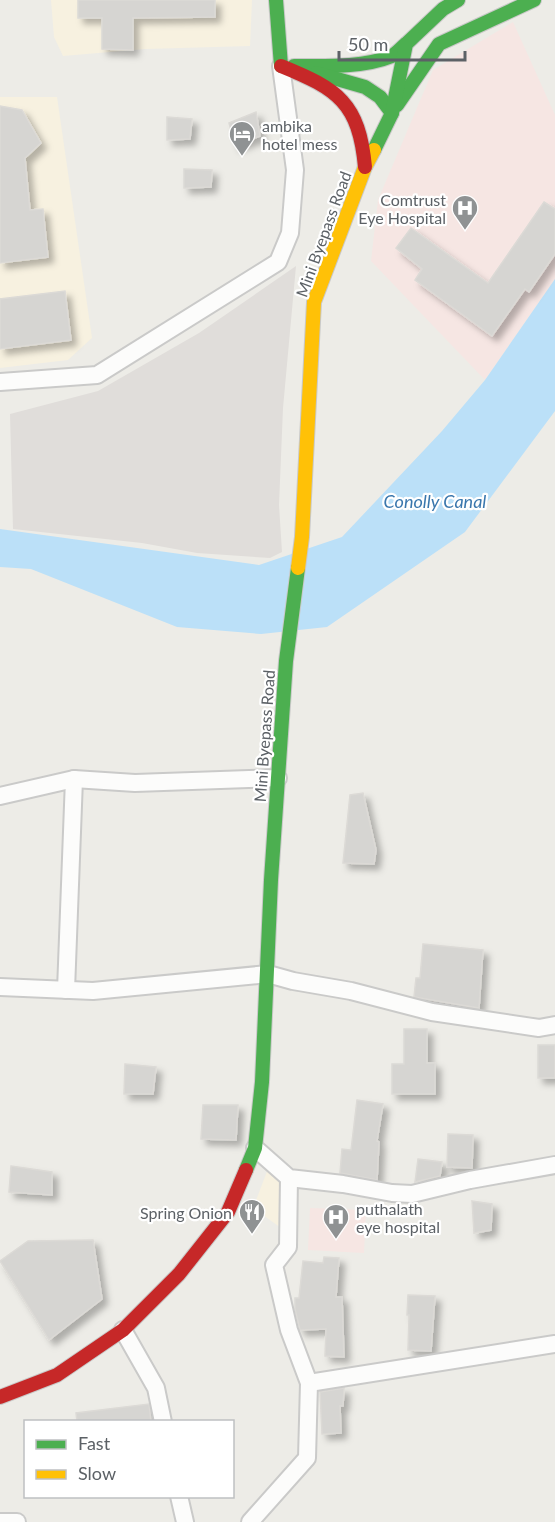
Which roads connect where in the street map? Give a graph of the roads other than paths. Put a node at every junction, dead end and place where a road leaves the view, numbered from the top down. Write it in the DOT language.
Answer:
graph roads {
  1 [pos="276,0"];
  2 [pos="458,0"];
  3 [pos="534,0"];
  4 [pos="406,44"];
  5 [pos="282,66"];
  6 [pos="392,113"];
  7 [pos="365,167"];
  8 [pos="0,382"];
  9 [pos="278,778"];
  10 [pos="74,779"];
  11 [pos="0,796"];
  12 [pos="268,974"];
  13 [pos="0,987"];
  14 [pos="66,990"];
  15 [pos="555,1025"];
  16 [pos="255,1148"];
  17 [pos="555,1165"];
  18 [pos="290,1178"];
  19 [pos="123,1330"];
  20 [pos="555,1344"];
  21 [pos="309,1383"];
  22 [pos="0,1397"];
  23 [pos="163,1420"];
  24 [pos="179,1498"];
  25 [pos="0,1522"];
  26 [pos="17,1522"];
  27 [pos="185,1522"];
  28 [pos="250,1522"];
  1 -- 5 [label="main road"];
  2 -- 4 [label="main road"];
  3 -- 6 [label="main road"];
  4 -- 5 [label="main road"];
  4 -- 6 [label="main road, Mini Byepass Road"];
  5 -- 6 [label="main road"];
  5 -- 7 [label="main road"];
  5 -- 8 [label="street"];
  6 -- 7 [label="main road, Mini Byepass Road"];
  7 -- 9 [label="main road, Mini Byepass Road"];
  9 -- 10 [label="street"];
  9 -- 12 [label="main road, Mini Byepass Road"];
  10 -- 11 [label="street"];
  10 -- 14 [label="street"];
  12 -- 14 [label="street"];
  12 -- 15 [label="street"];
  12 -- 16 [label="main road, Mini Byepass Road"];
  13 -- 14 [label="street"];
  16 -- 18 [label="street"];
  16 -- 19 [label="main road, Mini Byepass Road"];
  17 -- 18 [label="street"];
  18 -- 21 [label="street"];
  19 -- 22 [label="main road, Mini Byepass Road"];
  19 -- 23 [label="street"];
  20 -- 21 [label="street"];
  21 -- 28 [label="street"];
  24 -- 27 [label="street"];
  25 -- 26 [label="street"];
}
